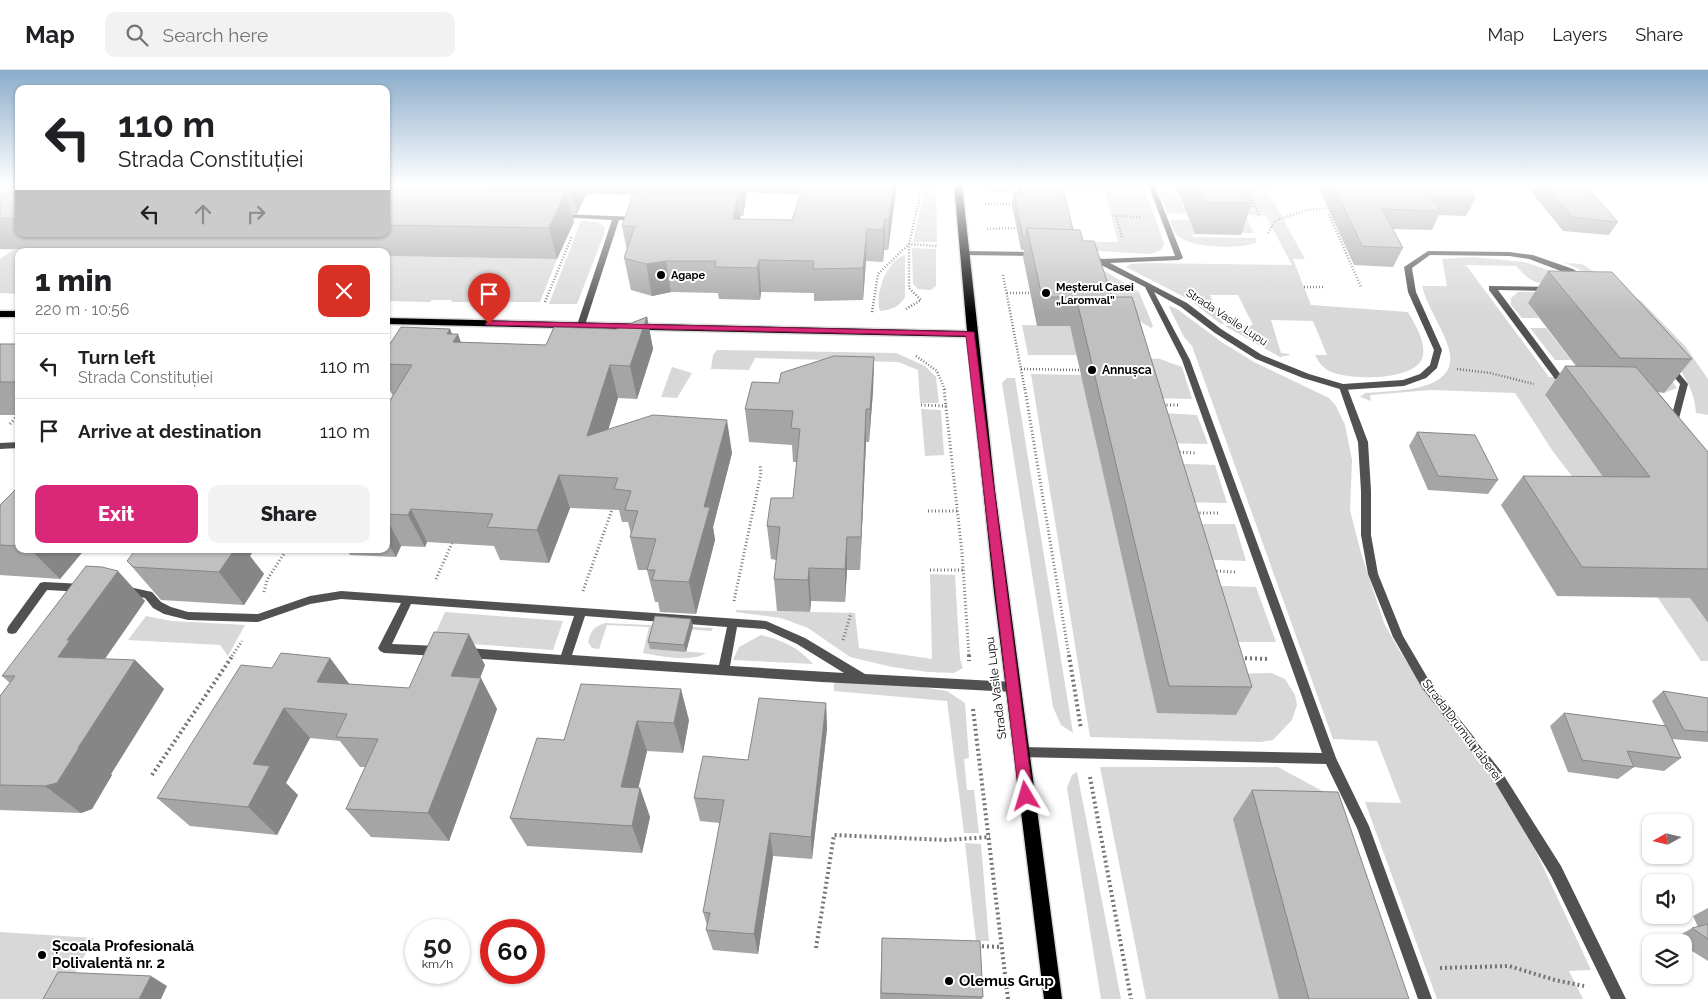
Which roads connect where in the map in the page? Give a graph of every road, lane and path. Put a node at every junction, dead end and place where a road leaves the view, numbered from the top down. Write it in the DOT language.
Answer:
graph roads {
  1 [pos="575,227"];
  2 [pos="613,227"];
  3 [pos="913,227"];
  4 [pos="962,227"];
  5 [pos="1119,227"];
  6 [pos="1167,227"];
  7 [pos="1271,227"];
  8 [pos="1335,227"];
  9 [pos="1026,228"];
  10 [pos="987,229"];
  11 [pos="1268,233"];
  12 [pos="1122,237"];
  13 [pos="909,244"];
  14 [pos="937,246"];
  15 [pos="964,252"];
  16 [pos="1043,254"];
  17 [pos="1078,255"];
  18 [pos="1101,261"];
  19 [pos="1002,274"];
  20 [pos="1593,284"];
  21 [pos="1304,287"];
  22 [pos="1324,287"];
  23 [pos="1361,287"];
  24 [pos="1148,288"];
  25 [pos="1561,289"];
  26 [pos="1007,293"];
  27 [pos="1030,293"];
  28 [pos="921,300"];
  29 [pos="543,308"];
  30 [pos="0,314"];
  31 [pos="15,314"];
  32 [pos="871,315"];
  33 [pos="390,321"];
  34 [pos="581,325"];
  35 [pos="970,334"];
  36 [pos="1665,363"];
  37 [pos="1021,369"];
  38 [pos="1080,370"];
  39 [pos="396,377"];
  40 [pos="1558,377"];
  41 [pos="390,386"];
  42 [pos="1343,387"];
  43 [pos="921,405"];
  44 [pos="1156,405"];
  45 [pos="947,406"];
  46 [pos="1202,406"];
  47 [pos="1672,431"];
  48 [pos="15,445"];
  49 [pos="0,446"];
  50 [pos="1170,452"];
  51 [pos="1219,454"];
  52 [pos="760,465"];
  53 [pos="614,503"];
  54 [pos="928,511"];
  55 [pos="958,511"];
  56 [pos="1187,513"];
  57 [pos="1240,514"];
  58 [pos="457,532"];
  59 [pos="284,553"];
  60 [pos="930,570"];
  61 [pos="964,570"];
  62 [pos="1204,571"];
  63 [pos="1262,572"];
  64 [pos="92,588"];
  65 [pos="111,590"];
  66 [pos="408,600"];
  67 [pos="426,601"];
  68 [pos="579,611"];
  69 [pos="258,618"];
  70 [pos="732,622"];
  71 [pos="12,630"];
  72 [pos="1238,658"];
  73 [pos="1293,659"];
  74 [pos="566,660"];
  75 [pos="724,670"];
  76 [pos="861,678"];
  77 [pos="1013,687"];
  78 [pos="1020,752"];
  79 [pos="1085,753"];
  80 [pos="1330,759"];
  81 [pos="152,775"];
  82 [pos="990,837"];
  83 [pos="968,946"];
  84 [pos="1002,947"];
  85 [pos="816,948"];
  86 [pos="1414,968"];
  87 [pos="1555,980"];
  88 [pos="1053,999"];
  89 [pos="1131,999"];
  90 [pos="1425,999"];
  91 [pos="1619,999"];
  1 -- 29 [label="path"];
  2 -- 34 [label="street"];
  3 -- 13 [label="path"];
  4 -- 15 [label="main road, Strada Vasile Lupu"];
  5 -- 12 [label="path"];
  6 -- 18 [label="street"];
  7 -- 11 [label="path"];
  8 -- 23 [label="path"];
  9 -- 10 [label="path"];
  13 -- 14 [label="path"];
  13 -- 28 [label="path"];
  13 -- 32 [label="path"];
  15 -- 16 [label="street"];
  15 -- 35 [label="main road, Strada Vasile Lupu"];
  17 -- 18 [label="street, Strada Vasile Lupu"];
  18 -- 24 [label="street, Strada Vasile Lupu"];
  19 -- 26 [label="path"];
  20 -- 42 [label="street, Strada Vasile Lupu"];
  21 -- 22 [label="path"];
  24 -- 42 [label="street, Strada Vasile Lupu"];
  24 -- 46 [label="street"];
  25 -- 40 [label="street"];
  26 -- 27 [label="path"];
  26 -- 37 [label="path"];
  30 -- 31 [label="main road"];
  33 -- 34 [label="main road"];
  34 -- 35 [label="main road"];
  35 -- 77 [label="main road, Strada Vasile Lupu"];
  36 -- 47 [label="street"];
  37 -- 38 [label="path"];
  37 -- 79 [label="path"];
  39 -- 41 [label="path"];
  42 -- 91 [label="street, Strada Drumul Taberei"];
  43 -- 45 [label="path"];
  44 -- 46 [label="path"];
  46 -- 51 [label="street"];
  48 -- 49 [label="street"];
  50 -- 51 [label="path"];
  51 -- 57 [label="street"];
  52 -- 70 [label="path"];
  53 -- 68 [label="path"];
  54 -- 55 [label="path"];
  56 -- 57 [label="path"];
  57 -- 63 [label="street"];
  58 -- 67 [label="path"];
  59 -- 69 [label="path"];
  60 -- 61 [label="path"];
  62 -- 63 [label="path"];
  63 -- 73 [label="street"];
  64 -- 71 [label="street"];
  65 -- 69 [label="street"];
  66 -- 67 [label="street"];
  66 -- 69 [label="street"];
  66 -- 74 [label="street"];
  67 -- 68 [label="street"];
  68 -- 70 [label="street"];
  68 -- 74 [label="street"];
  69 -- 81 [label="path"];
  70 -- 75 [label="street"];
  70 -- 76 [label="street"];
  72 -- 73 [label="path"];
  73 -- 80 [label="street"];
  74 -- 75 [label="street"];
  75 -- 76 [label="street"];
  76 -- 77 [label="street"];
  77 -- 78 [label="main road, Strada Vasile Lupu"];
  78 -- 79 [label="street"];
  78 -- 88 [label="main road, Strada Vasile Lupu"];
  79 -- 80 [label="street"];
  79 -- 89 [label="path"];
  80 -- 86 [label="street"];
  82 -- 85 [label="path"];
  83 -- 84 [label="path"];
  86 -- 87 [label="path"];
  86 -- 90 [label="street"];
}
